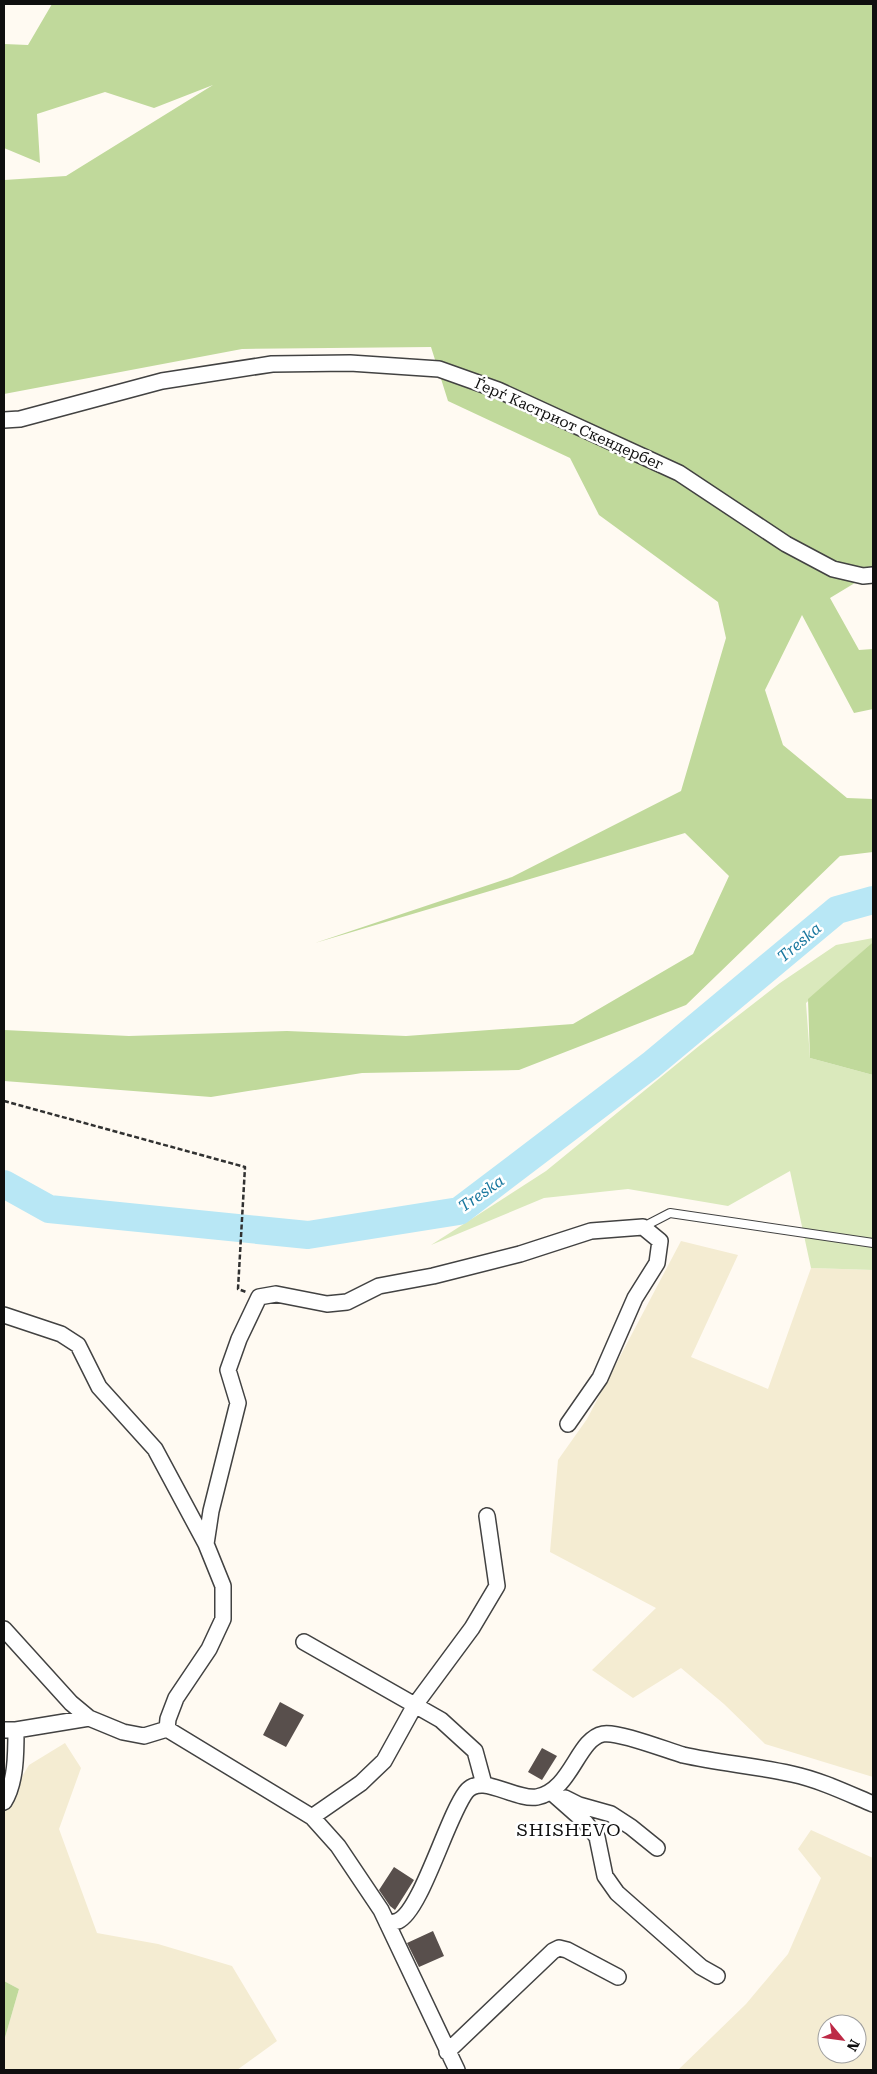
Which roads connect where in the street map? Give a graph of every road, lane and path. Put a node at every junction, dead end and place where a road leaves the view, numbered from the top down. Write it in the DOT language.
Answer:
graph roads {
  1 [pos="4,420"];
  2 [pos="873,575"];
  3 [pos="4,1101"];
  4 [pos="643,1227"];
  5 [pos="873,1242"];
  6 [pos="238,1286"];
  7 [pos="4,1315"];
  8 [pos="568,1424"];
  9 [pos="488,1516"];
  10 [pos="206,1544"];
  11 [pos="4,1629"];
  12 [pos="304,1642"];
  13 [pos="415,1705"];
  14 [pos="89,1718"];
  15 [pos="167,1729"];
  16 [pos="10,1730"];
  17 [pos="484,1784"];
  18 [pos="551,1792"];
  19 [pos="4,1802"];
  20 [pos="873,1804"];
  21 [pos="312,1817"];
  22 [pos="657,1848"];
  23 [pos="387,1923"];
  24 [pos="618,1976"];
  25 [pos="717,1976"];
  26 [pos="447,2052"];
  27 [pos="456,2070"];
  1 -- 2 [label="street, Ѓерѓ Кастриот Скендербег"];
  3 -- 6 [label="path"];
  4 -- 5 [label="lane"];
  4 -- 8 [label="street"];
  4 -- 10 [label="street"];
  7 -- 10 [label="street"];
  9 -- 13 [label="street"];
  10 -- 15 [label="street"];
  11 -- 14 [label="street"];
  12 -- 13 [label="street"];
  13 -- 17 [label="street"];
  13 -- 21 [label="street"];
  14 -- 15 [label="street"];
  14 -- 16 [label="street"];
  15 -- 21 [label="street"];
  16 -- 19 [label="street"];
  17 -- 18 [label="street"];
  17 -- 23 [label="street"];
  18 -- 20 [label="street"];
  18 -- 22 [label="street"];
  18 -- 25 [label="street"];
  21 -- 23 [label="street"];
  23 -- 26 [label="street"];
  24 -- 26 [label="street"];
  26 -- 27 [label="street"];
}
